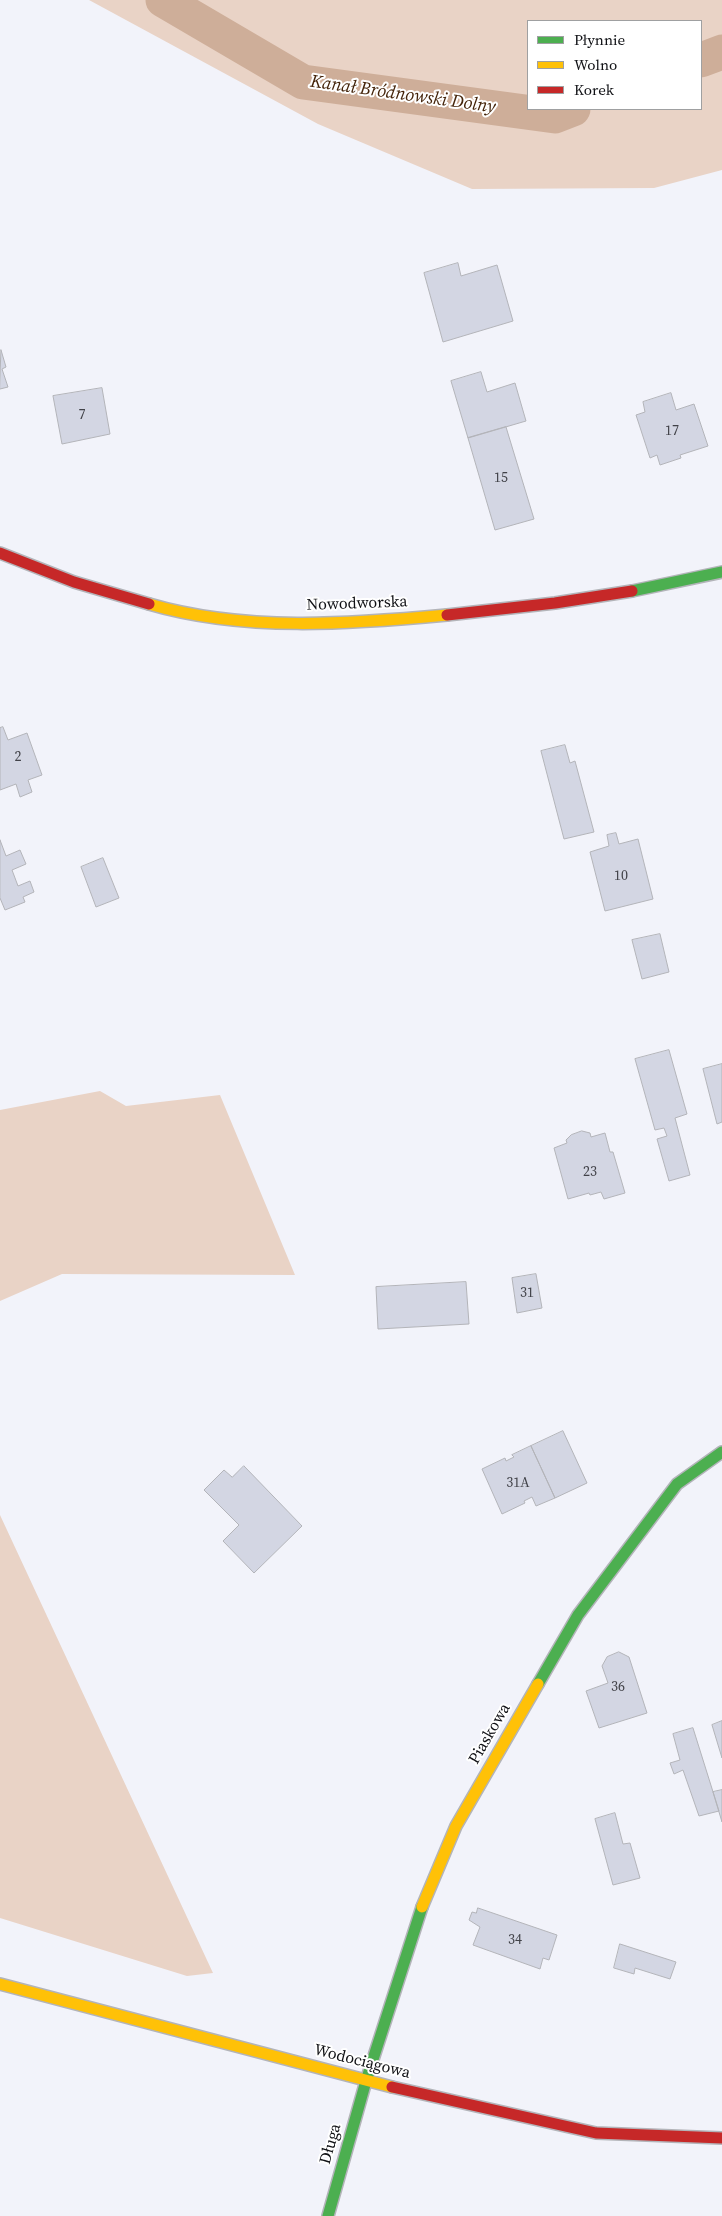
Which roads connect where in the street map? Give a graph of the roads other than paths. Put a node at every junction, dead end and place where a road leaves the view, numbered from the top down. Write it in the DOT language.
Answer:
graph roads {
  1 [pos="0,553"];
  2 [pos="722,572"];
  3 [pos="722,1452"];
  4 [pos="0,1984"];
  5 [pos="366,2081"];
  6 [pos="722,2138"];
  7 [pos="328,2216"];
  1 -- 2 [label="street, Nowodworska"];
  3 -- 5 [label="street, Piaskowa"];
  4 -- 5 [label="street, Wodociągowa"];
  5 -- 6 [label="street, Wodociągowa"];
  5 -- 7 [label="street, Długa"];
}
